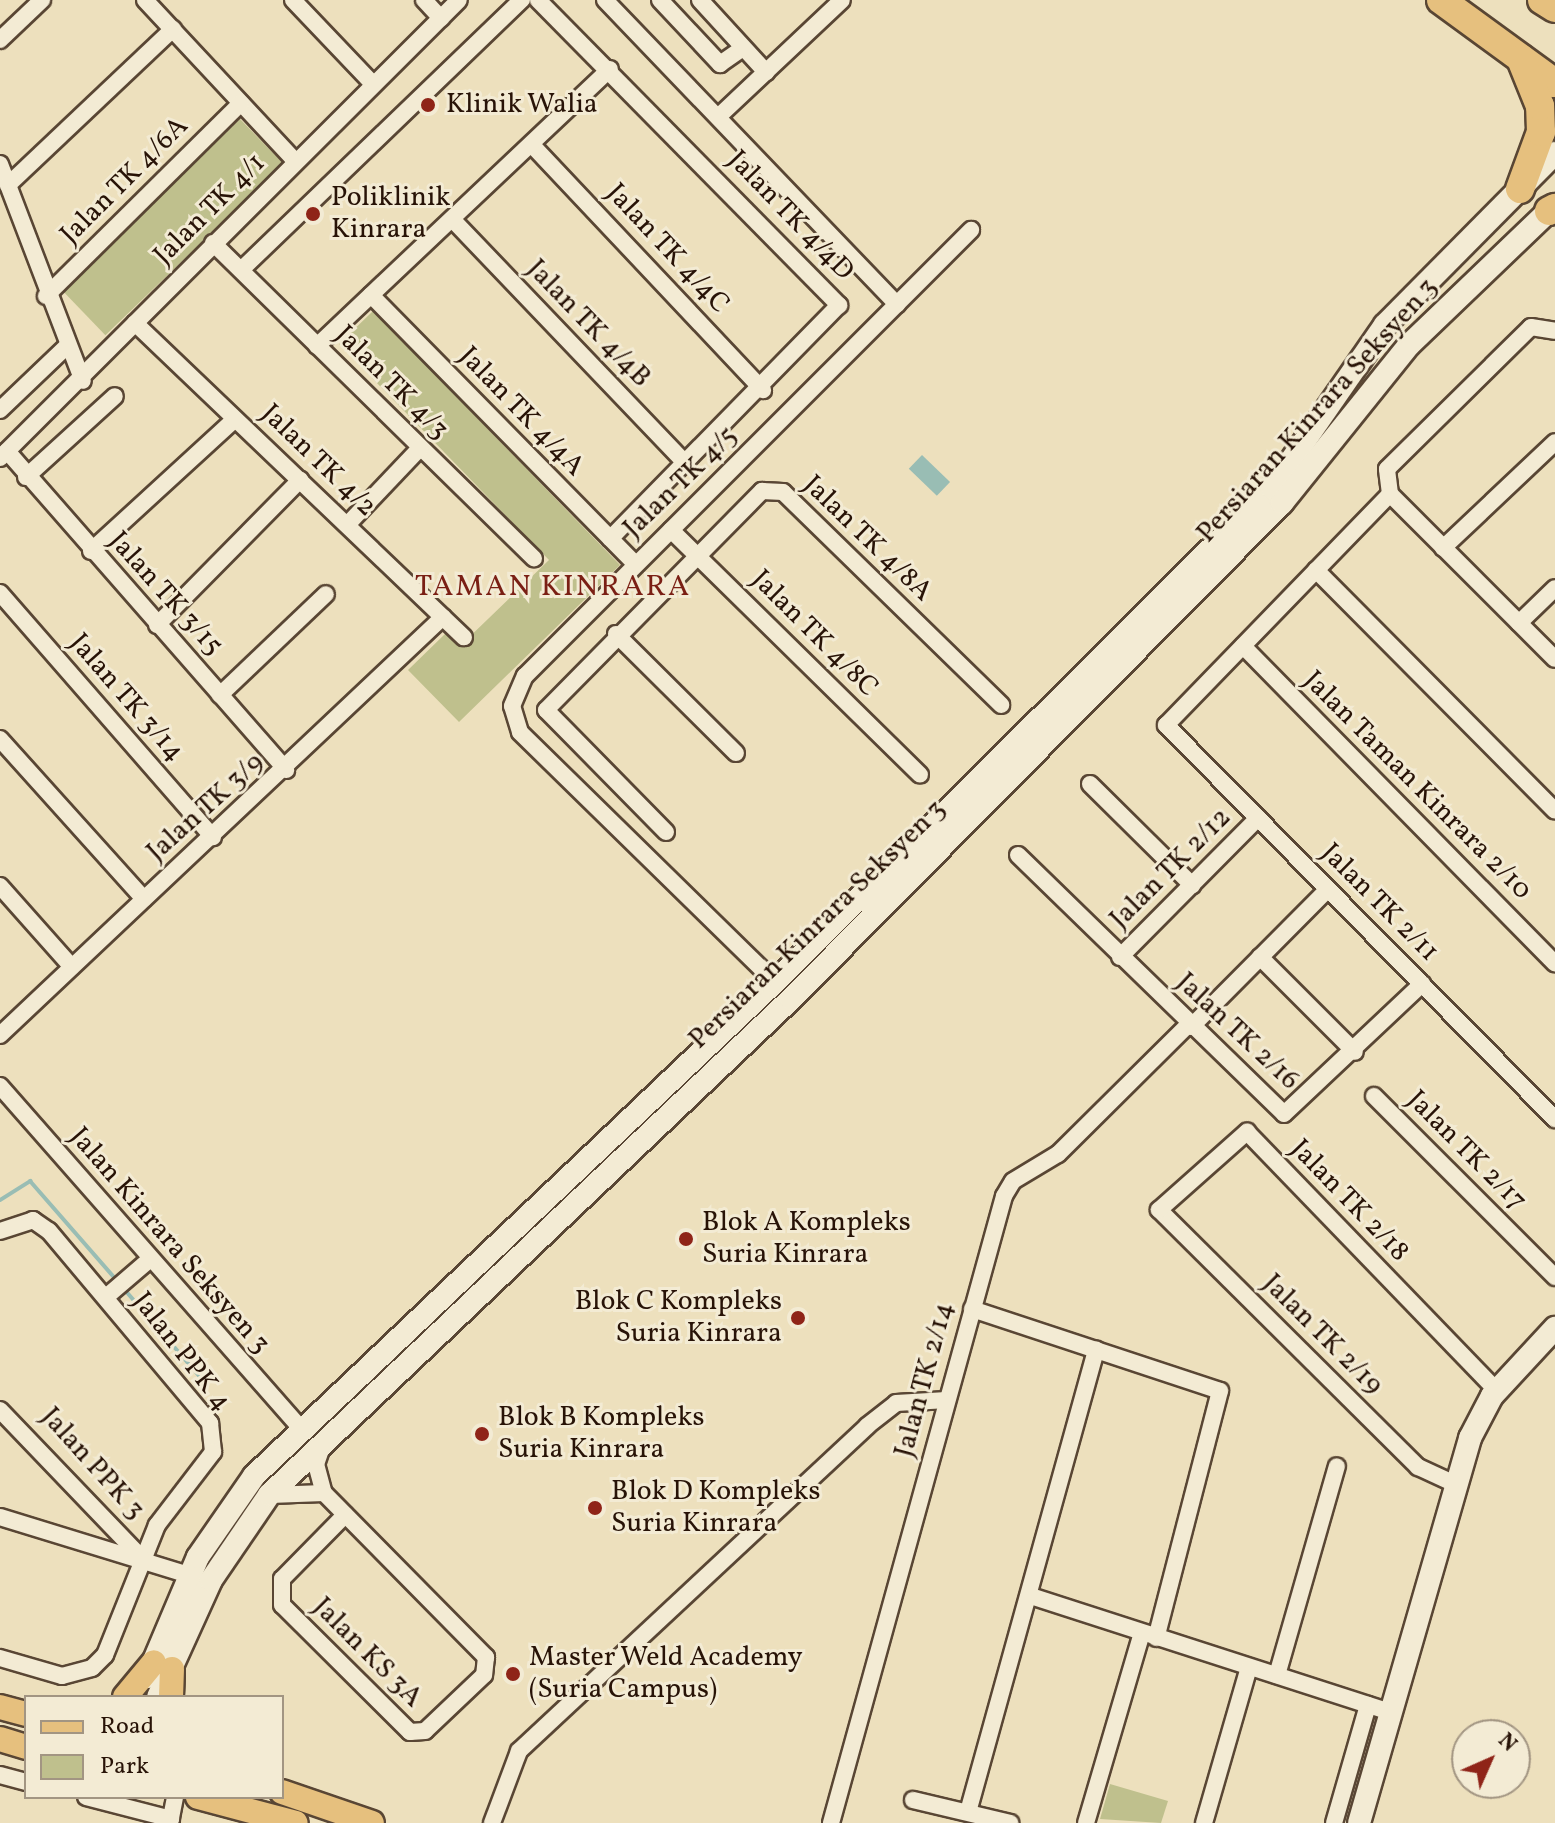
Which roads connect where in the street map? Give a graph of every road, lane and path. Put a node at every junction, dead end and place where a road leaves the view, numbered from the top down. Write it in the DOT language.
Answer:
graph roads {
  1 [pos="42,0"];
  2 [pos="145,0"];
  3 [pos="293,0"];
  4 [pos="424,0"];
  5 [pos="459,0"];
  6 [pos="522,0"];
  7 [pos="538,0"];
  8 [pos="605,0"];
  9 [pos="660,0"];
  10 [pos="700,0"];
  11 [pos="842,0"];
  12 [pos="1441,0"];
  13 [pos="1542,0"];
  14 [pos="1555,8"];
  15 [pos="441,18"];
  16 [pos="173,29"];
  17 [pos="0,40"];
  18 [pos="743,48"];
  19 [pos="1521,59"];
  20 [pos="610,69"];
  21 [pos="766,72"];
  22 [pos="1555,83"];
  23 [pos="373,84"];
  24 [pos="241,103"];
  25 [pos="718,117"];
  26 [pos="532,145"];
  27 [pos="1555,153"];
  28 [pos="295,161"];
  29 [pos="0,164"];
  30 [pos="8,185"];
  31 [pos="1520,189"];
  32 [pos="1553,208"];
  33 [pos="452,219"];
  34 [pos="971,230"];
  35 [pos="213,243"];
  36 [pos="241,270"];
  37 [pos="371,295"];
  38 [pos="46,296"];
  39 [pos="897,304"];
  40 [pos="135,323"];
  41 [pos="1548,328"];
  42 [pos="67,346"];
  43 [pos="317,346"];
  44 [pos="83,381"];
  45 [pos="763,390"];
  46 [pos="115,396"];
  47 [pos="0,410"];
  48 [pos="235,419"];
  49 [pos="1555,442"];
  50 [pos="420,448"];
  51 [pos="3,454"];
  52 [pos="687,465"];
  53 [pos="26,477"];
  54 [pos="300,480"];
  55 [pos="1390,494"];
  56 [pos="347,525"];
  57 [pos="671,530"];
  58 [pos="610,539"];
  59 [pos="1443,548"];
  60 [pos="91,551"];
  61 [pos="695,554"];
  62 [pos="534,558"];
  63 [pos="635,564"];
  64 [pos="1316,570"];
  65 [pos="1555,588"];
  66 [pos="0,593"];
  67 [pos="326,594"];
  68 [pos="443,617"];
  69 [pos="1519,623"];
  70 [pos="157,625"];
  71 [pos="616,634"];
  72 [pos="464,637"];
  73 [pos="1243,646"];
  74 [pos="1555,659"];
  75 [pos="220,695"];
  76 [pos="1001,705"];
  77 [pos="0,739"];
  78 [pos="736,753"];
  79 [pos="286,770"];
  80 [pos="920,775"];
  81 [pos="1090,784"];
  82 [pos="1555,811"];
  83 [pos="1258,818"];
  84 [pos="666,832"];
  85 [pos="213,837"];
  86 [pos="1018,855"];
  87 [pos="1192,885"];
  88 [pos="0,886"];
  89 [pos="1328,889"];
  90 [pos="144,899"];
  91 [pos="864,923"];
  92 [pos="1120,957"];
  93 [pos="1260,957"];
  94 [pos="1555,963"];
  95 [pos="72,967"];
  96 [pos="775,982"];
  97 [pos="1422,984"];
  98 [pos="1189,1026"];
  99 [pos="1,1033"];
  100 [pos="736,1047"];
  101 [pos="1355,1052"];
  102 [pos="0,1086"];
  103 [pos="1374,1096"];
  104 [pos="1554,1116"];
  105 [pos="1159,1210"];
  106 [pos="0,1231"];
  107 [pos="144,1264"];
  108 [pos="1555,1277"];
  109 [pos="110,1294"];
  110 [pos="972,1309"];
  111 [pos="1555,1328"];
  112 [pos="1096,1349"];
  113 [pos="1496,1390"];
  114 [pos="947,1400"];
  115 [pos="0,1410"];
  116 [pos="301,1429"];
  117 [pos="329,1435"];
  118 [pos="303,1460"];
  119 [pos="1337,1466"];
  120 [pos="1457,1485"];
  121 [pos="324,1493"];
  122 [pos="269,1495"];
  123 [pos="345,1515"];
  124 [pos="0,1517"];
  125 [pos="142,1558"];
  126 [pos="189,1575"];
  127 [pos="1031,1596"];
  128 [pos="1149,1635"];
  129 [pos="0,1658"];
  130 [pos="163,1665"];
  131 [pos="1249,1667"];
  132 [pos="1277,1675"];
  133 [pos="127,1695"];
  134 [pos="140,1695"];
  135 [pos="158,1695"];
  136 [pos="170,1695"];
  137 [pos="1368,1705"];
  138 [pos="0,1707"];
  139 [pos="1391,1712"];
  140 [pos="24,1713"];
  141 [pos="0,1775"];
  142 [pos="24,1781"];
  143 [pos="284,1793"];
  144 [pos="93,1799"];
  145 [pos="175,1799"];
  146 [pos="913,1800"];
  147 [pos="225,1801"];
  148 [pos="968,1812"];
  149 [pos="171,1821"];
  150 [pos="296,1823"];
  151 [pos="372,1823"];
  152 [pos="492,1823"];
  153 [pos="831,1823"];
  154 [pos="1010,1823"];
  155 [pos="1086,1823"];
  156 [pos="1204,1823"];
  157 [pos="1334,1823"];
  158 [pos="1359,1823"];
  1 -- 17 [label="street"];
  2 -- 16 [label="street"];
  3 -- 23 [label="street"];
  4 -- 15 [label="street"];
  5 -- 15 [label="street, Jalan TK 4/1"];
  6 -- 36 [label="street"];
  7 -- 20 [label="street, Jalan TK 4/4D"];
  8 -- 25 [label="street"];
  9 -- 18 [label="street"];
  10 -- 18 [label="street"];
  11 -- 21 [label="street"];
  12 -- 19 [label="highway"];
  13 -- 14 [label="highway"];
  15 -- 23 [label="street, Jalan TK 4/1"];
  16 -- 24 [label="street"];
  16 -- 30 [label="street"];
  18 -- 21 [label="street"];
  19 -- 22 [label="highway"];
  19 -- 31 [label="highway"];
  20 -- 26 [label="street"];
  20 -- 45 [label="street, Jalan TK 4/4D"];
  21 -- 25 [label="street"];
  23 -- 28 [label="street, Jalan TK 4/1"];
  24 -- 28 [label="street"];
  24 -- 38 [label="street, Jalan TK 4/6A"];
  25 -- 39 [label="street"];
  26 -- 33 [label="street"];
  26 -- 45 [label="street, Jalan TK 4/4C"];
  27 -- 31 [label="main road, Persiaran Kinrara Seksyen 3"];
  28 -- 35 [label="street, Jalan TK 4/1"];
  29 -- 30 [label="street"];
  30 -- 38 [label="street"];
  31 -- 96 [label="main road, Persiaran Kinrara Seksyen 3"];
  32 -- 91 [label="main road, Persiaran Kinrara Seksyen 3"];
  33 -- 37 [label="street"];
  33 -- 52 [label="street, Jalan TK 4/4B"];
  34 -- 39 [label="street, Jalan TK 4/5"];
  35 -- 36 [label="street, Jalan TK 4/3"];
  35 -- 40 [label="street, Jalan TK 4/1"];
  36 -- 43 [label="street, Jalan TK 4/3"];
  37 -- 43 [label="street"];
  37 -- 58 [label="street, Jalan TK 4/4A"];
  38 -- 42 [label="street"];
  39 -- 57 [label="street, Jalan TK 4/5"];
  40 -- 44 [label="street, Jalan TK 4/1"];
  40 -- 48 [label="street, Jalan TK 4/2"];
  41 -- 55 [label="street"];
  42 -- 44 [label="street"];
  42 -- 47 [label="street"];
  43 -- 50 [label="street, Jalan TK 4/3"];
  44 -- 51 [label="street, Jalan TK 4/1"];
  45 -- 52 [label="street, Jalan TK 4/4D"];
  46 -- 53 [label="street"];
  48 -- 54 [label="street, Jalan TK 4/2"];
  48 -- 60 [label="street"];
  49 -- 59 [label="street"];
  50 -- 56 [label="street"];
  50 -- 62 [label="street, Jalan TK 4/3"];
  51 -- 53 [label="street, Jalan TK 3/15"];
  52 -- 58 [label="street, Jalan TK 4/4D"];
  53 -- 60 [label="street, Jalan TK 3/15"];
  54 -- 56 [label="street, Jalan TK 4/2"];
  54 -- 70 [label="street"];
  55 -- 59 [label="street"];
  55 -- 64 [label="street"];
  56 -- 68 [label="street, Jalan TK 4/2"];
  57 -- 61 [label="street, Jalan TK 4/8C"];
  57 -- 63 [label="street, Jalan TK 4/5"];
  58 -- 63 [label="street, Jalan TK 4/4A"];
  59 -- 69 [label="street"];
  60 -- 70 [label="street, Jalan TK 3/15"];
  61 -- 71 [label="street, Jalan TK 4/8A"];
  61 -- 76 [label="street, Jalan TK 4/8A"];
  61 -- 80 [label="street, Jalan TK 4/8C"];
  63 -- 96 [label="street, Jalan TK 4/5"];
  64 -- 73 [label="street"];
  64 -- 82 [label="street"];
  65 -- 69 [label="street"];
  66 -- 85 [label="street, Jalan TK 3/14"];
  67 -- 75 [label="street"];
  68 -- 72 [label="street, Jalan TK 4/2"];
  68 -- 79 [label="street, Jalan TK 3/9"];
  69 -- 74 [label="street"];
  70 -- 75 [label="street, Jalan TK 3/15"];
  71 -- 78 [label="street"];
  71 -- 84 [label="street, Jalan TK 4/8A"];
  73 -- 83 [label="street, Jalan TK 2/11"];
  73 -- 94 [label="street, Jalan Taman Kinrara 2/10"];
  75 -- 79 [label="street, Jalan TK 3/15"];
  77 -- 90 [label="street"];
  79 -- 85 [label="street, Jalan TK 3/9"];
  81 -- 87 [label="street"];
  83 -- 87 [label="street, Jalan TK 2/12"];
  83 -- 89 [label="street, Jalan TK 2/11"];
  85 -- 90 [label="street, Jalan TK 3/9"];
  86 -- 92 [label="street, Jalan TK 2/16"];
  87 -- 92 [label="street, Jalan TK 2/12"];
  88 -- 95 [label="street"];
  89 -- 93 [label="street, Jalan TK 2/14"];
  89 -- 97 [label="street, Jalan TK 2/11"];
  90 -- 95 [label="street, Jalan TK 3/9"];
  91 -- 96 [label="main road"];
  91 -- 100 [label="main road, Persiaran Kinrara Seksyen 3"];
  92 -- 98 [label="street, Jalan TK 2/16"];
  93 -- 98 [label="street, Jalan TK 2/14"];
  93 -- 101 [label="street"];
  95 -- 99 [label="street, Jalan TK 3/9"];
  96 -- 100 [label="main road"];
  96 -- 116 [label="main road, Persiaran Kinrara Seksyen 3"];
  97 -- 101 [label="street, Jalan TK 2/16"];
  97 -- 104 [label="street, Jalan TK 2/11"];
  98 -- 101 [label="street, Jalan TK 2/16"];
  98 -- 110 [label="street, Jalan TK 2/14"];
  100 -- 117 [label="main road, Persiaran Kinrara Seksyen 3"];
  102 -- 107 [label="street, Jalan Kinrara Seksyen 3"];
  103 -- 108 [label="street, Jalan TK 2/17"];
  105 -- 113 [label="street, Jalan TK 2/18"];
  105 -- 120 [label="street, Jalan TK 2/19"];
  106 -- 109 [label="street, Jalan PPK 4"];
  107 -- 109 [label="street"];
  107 -- 116 [label="street, Jalan Kinrara Seksyen 3"];
  109 -- 125 [label="street, Jalan PPK 4"];
  110 -- 112 [label="street"];
  110 -- 114 [label="street, Jalan TK 2/14"];
  111 -- 113 [label="main road"];
  112 -- 127 [label="street"];
  112 -- 128 [label="street"];
  113 -- 120 [label="main road"];
  114 -- 152 [label="street"];
  114 -- 153 [label="street, Jalan TK 2/14"];
  115 -- 125 [label="street, Jalan PPK 3"];
  116 -- 117 [label="street"];
  116 -- 118 [label="street"];
  116 -- 126 [label="main road, Persiaran Kinrara Seksyen 3"];
  117 -- 118 [label="main road, Persiaran Kinrara Seksyen 3"];
  117 -- 121 [label="street"];
  118 -- 122 [label="main road, Persiaran Kinrara Seksyen 3"];
  119 -- 132 [label="street"];
  120 -- 139 [label="main road"];
  121 -- 122 [label="street"];
  121 -- 123 [label="street, Jalan KS 3A"];
  122 -- 130 [label="main road, Persiaran Kinrara Seksyen 3"];
  123 -- 123 [label="street, Jalan KS 3A"];
  124 -- 125 [label="street"];
  125 -- 126 [label="street"];
  125 -- 129 [label="street, Jalan PPK 4"];
  126 -- 130 [label="main road, Persiaran Kinrara Seksyen 3"];
  127 -- 128 [label="street"];
  127 -- 148 [label="street"];
  128 -- 131 [label="street"];
  128 -- 155 [label="street"];
  130 -- 133 [label="main road"];
  130 -- 134 [label="main road, Persiaran Kinrara Seksyen 3"];
  130 -- 135 [label="main road, Persiaran Kinrara Seksyen 3"];
  130 -- 136 [label="main road"];
  131 -- 132 [label="street"];
  131 -- 156 [label="street"];
  132 -- 137 [label="street"];
  137 -- 139 [label="street"];
  137 -- 157 [label="street"];
  138 -- 140 [label="main road"];
  139 -- 158 [label="main road"];
  141 -- 142 [label="street"];
  143 -- 151 [label="main road"];
  144 -- 149 [label="street"];
  145 -- 149 [label="street"];
  146 -- 148 [label="street"];
  147 -- 150 [label="main road"];
  148 -- 154 [label="street"];
}
